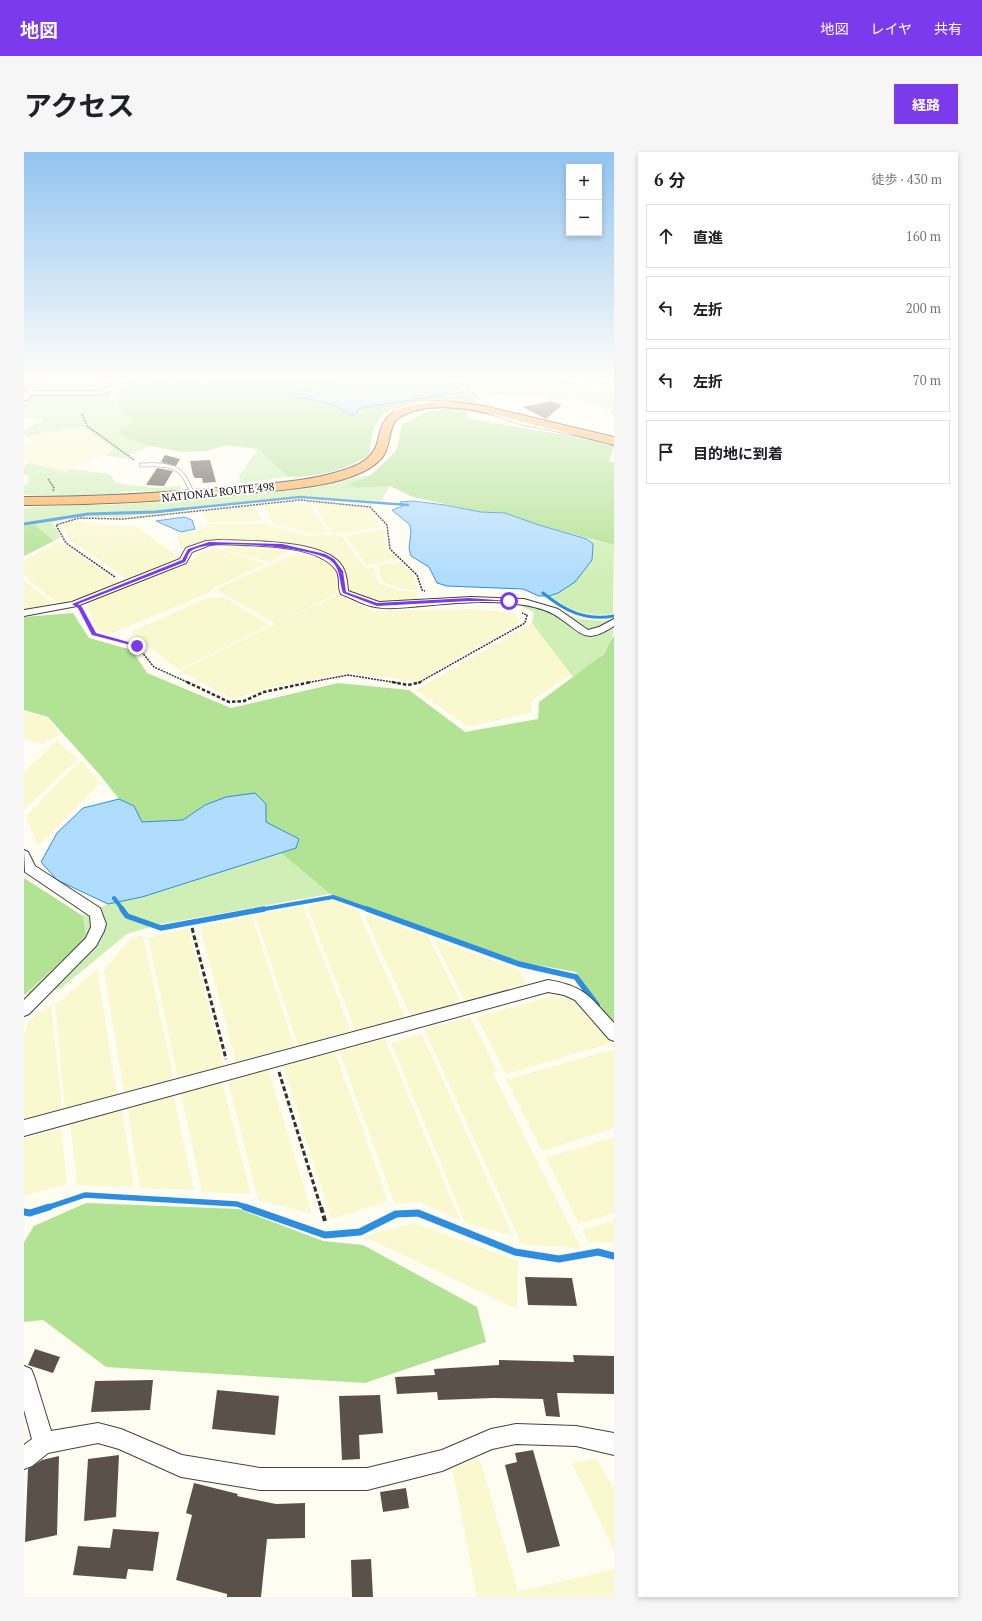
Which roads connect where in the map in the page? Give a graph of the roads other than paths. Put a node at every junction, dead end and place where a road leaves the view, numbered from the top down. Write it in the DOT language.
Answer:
graph roads {
  1 [pos="381,444"];
  2 [pos="141,465"];
  3 [pos="194,495"];
  4 [pos="24,501"];
  5 [pos="24,612"];
  6 [pos="614,622"];
  7 [pos="24,855"];
  8 [pos="24,1010"];
  9 [pos="614,1034"];
  10 [pos="24,1128"];
  11 [pos="24,1376"];
  12 [pos="44,1443"];
  13 [pos="614,1444"];
  14 [pos="24,1458"];
  1 -- 3 [label="highway, NATIONAL ROUTE 498"];
  2 -- 3 [label="lane"];
  3 -- 4 [label="highway, NATIONAL ROUTE 498"];
  5 -- 6 [label="street"];
  7 -- 8 [label="street"];
  9 -- 10 [label="street"];
  11 -- 12 [label="street"];
  12 -- 13 [label="street"];
  12 -- 14 [label="street"];
}
